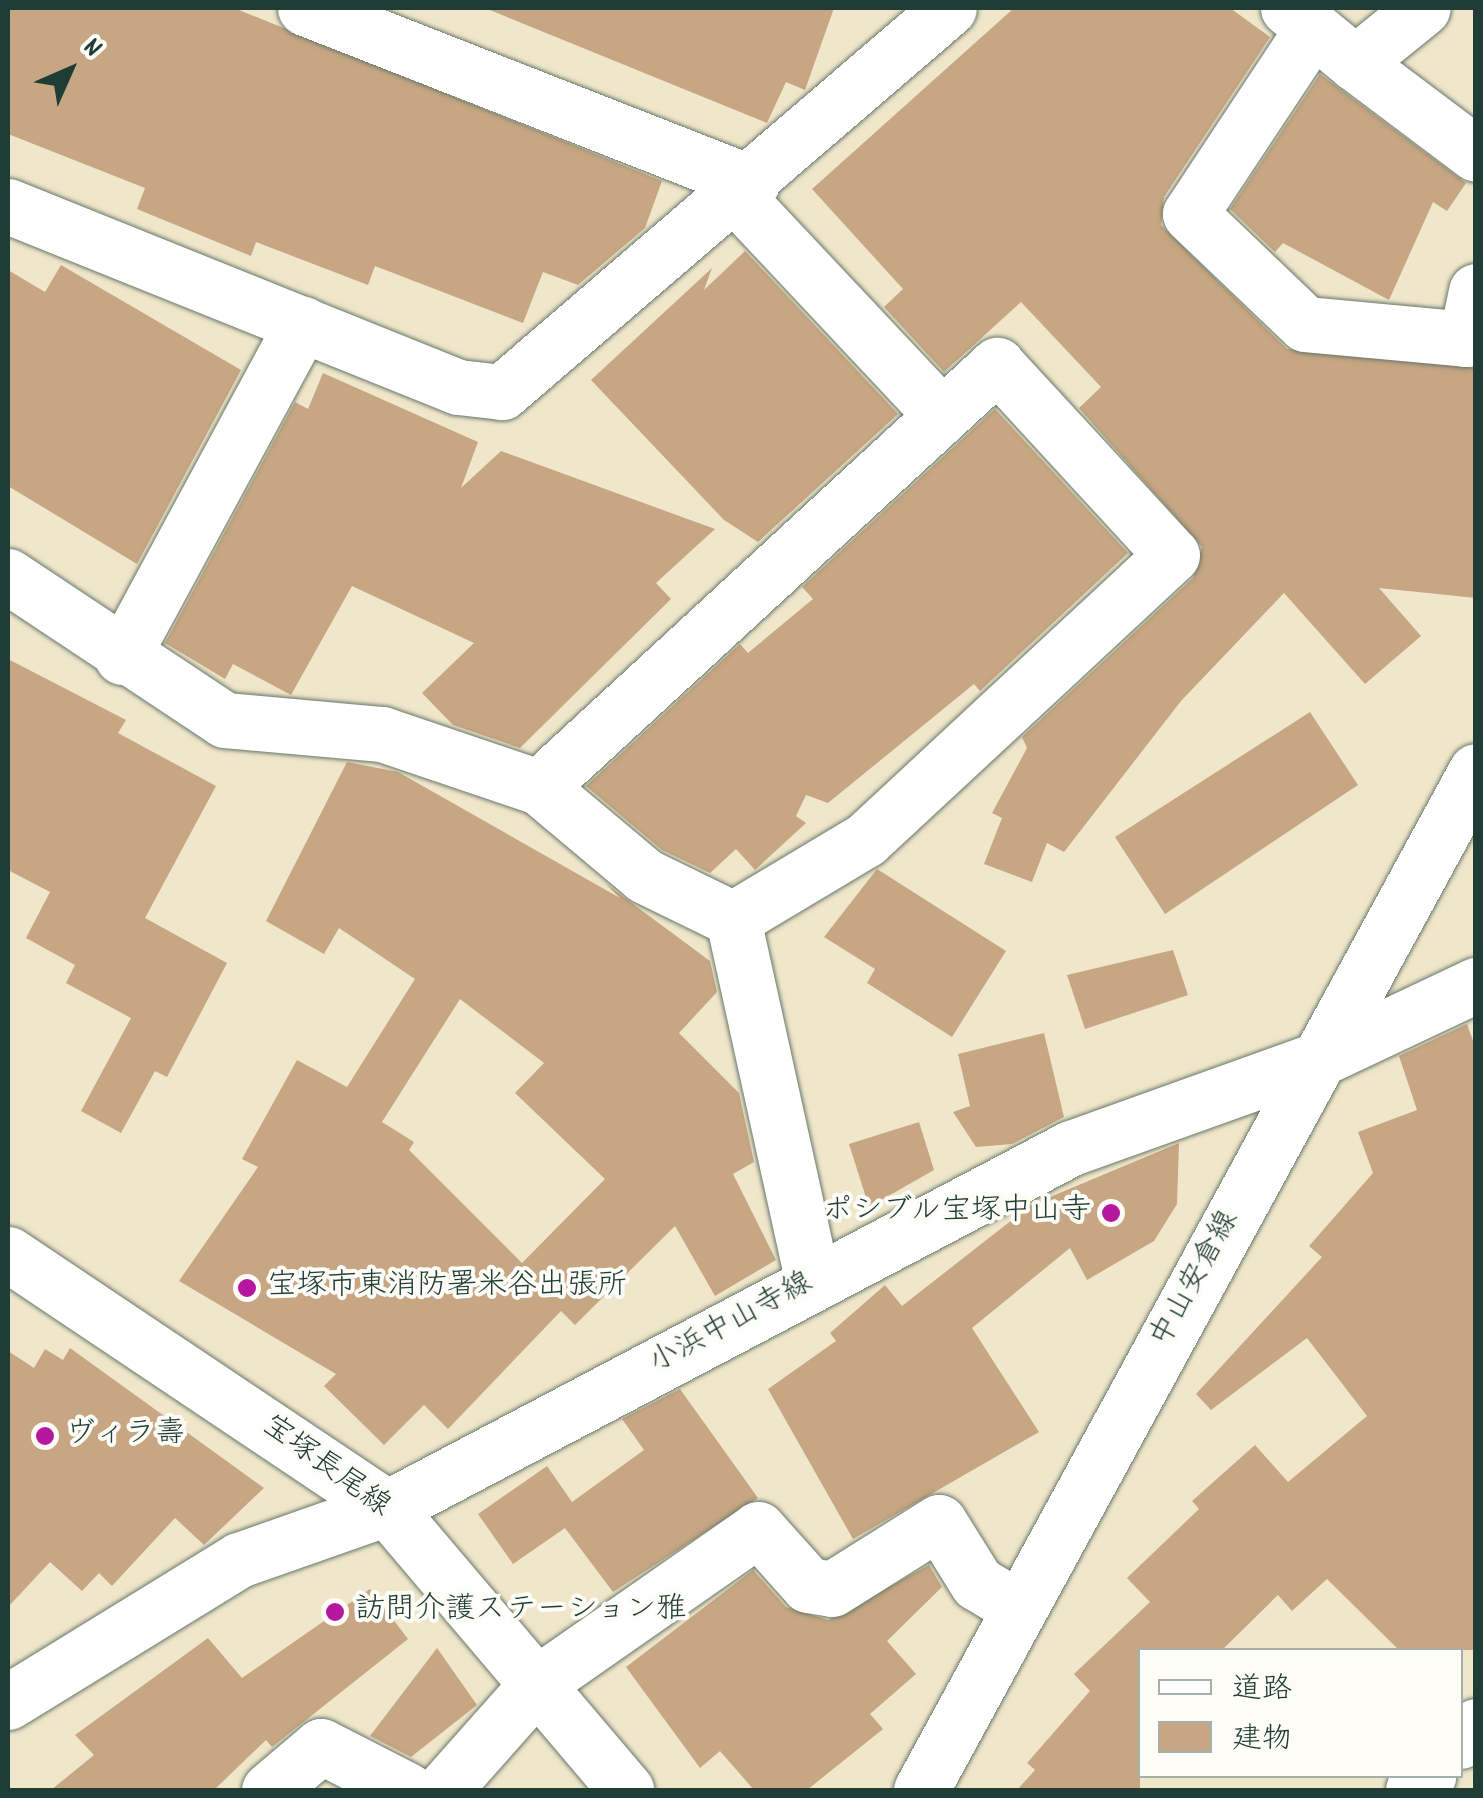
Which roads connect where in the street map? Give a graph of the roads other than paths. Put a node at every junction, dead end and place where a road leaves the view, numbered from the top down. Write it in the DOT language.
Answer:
graph roads {
  1 [pos="305,8"];
  2 [pos="949,8"];
  3 [pos="1423,8"];
  4 [pos="1300,19"];
  5 [pos="1355,64"];
  6 [pos="1476,154"];
  7 [pos="744,190"];
  8 [pos="8,206"];
  9 [pos="1476,291"];
  10 [pos="302,324"];
  11 [pos="938,411"];
  12 [pos="8,576"];
  13 [pos="122,657"];
  14 [pos="1476,771"];
  15 [pos="538,787"];
  16 [pos="733,919"];
  17 [pos="1476,985"];
  18 [pos="1318,1060"];
  19 [pos="8,1254"];
  20 [pos="812,1283"];
  21 [pos="387,1508"];
  22 [pos="1017,1607"];
  23 [pos="539,1682"];
  24 [pos="8,1702"];
  25 [pos="269,1790"];
  26 [pos="407,1790"];
  27 [pos="443,1790"];
  28 [pos="626,1790"];
  29 [pos="921,1790"];
  1 -- 7 [label="street"];
  2 -- 7 [label="street"];
  3 -- 5 [label="street"];
  4 -- 5 [label="street"];
  4 -- 9 [label="street"];
  5 -- 6 [label="street"];
  7 -- 10 [label="street"];
  7 -- 11 [label="street"];
  8 -- 10 [label="street"];
  10 -- 13 [label="street"];
  11 -- 15 [label="street"];
  11 -- 16 [label="street"];
  12 -- 13 [label="street"];
  13 -- 15 [label="street"];
  14 -- 18 [label="street, 中山安倉線"];
  15 -- 16 [label="street"];
  16 -- 20 [label="street"];
  17 -- 18 [label="street, 小浜中山寺線"];
  18 -- 20 [label="street, 小浜中山寺線"];
  18 -- 22 [label="street, 中山安倉線"];
  19 -- 21 [label="street, 宝塚長尾線"];
  20 -- 21 [label="street, 小浜中山寺線"];
  21 -- 23 [label="street, 宝塚長尾線"];
  21 -- 24 [label="street, 小浜中山寺線"];
  22 -- 23 [label="street"];
  22 -- 29 [label="street, 中山安倉線"];
  23 -- 27 [label="street"];
  23 -- 28 [label="street, 宝塚長尾線"];
  25 -- 26 [label="street"];
}
